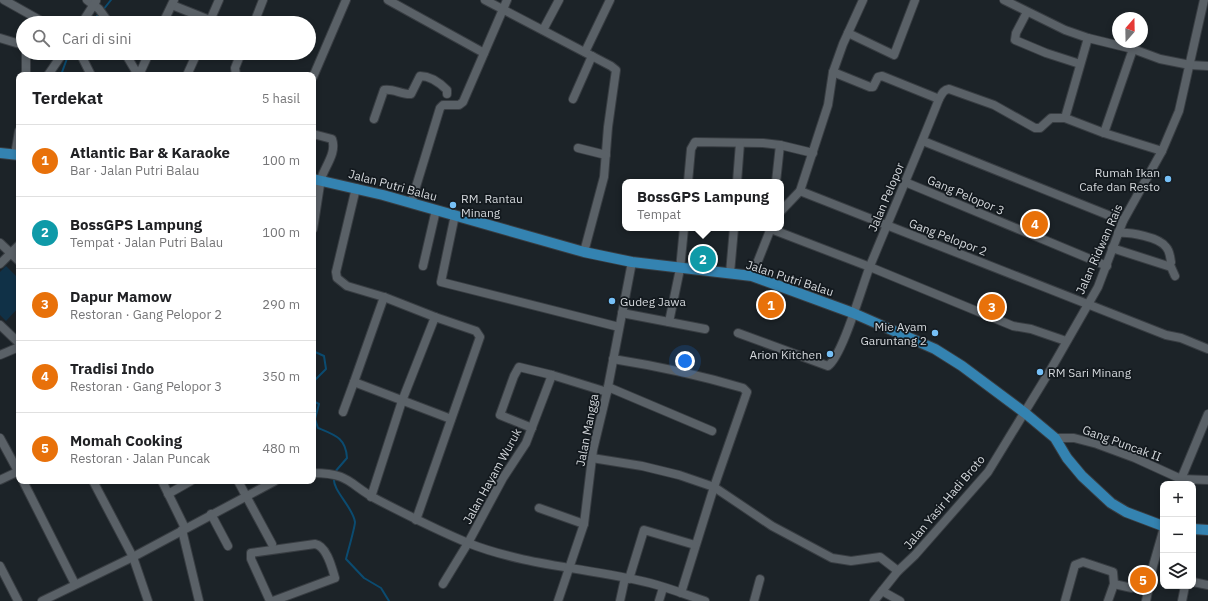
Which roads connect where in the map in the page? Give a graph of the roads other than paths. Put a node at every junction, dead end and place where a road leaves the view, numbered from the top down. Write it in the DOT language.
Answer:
graph roads {
  1 [pos="4,0"];
  2 [pos="219,0"];
  3 [pos="263,0"];
  4 [pos="346,0"];
  5 [pos="388,0"];
  6 [pos="485,0"];
  7 [pos="507,0"];
  8 [pos="558,0"];
  9 [pos="610,0"];
  10 [pos="863,0"];
  11 [pos="915,0"];
  12 [pos="1004,0"];
  13 [pos="1204,0"];
  14 [pos="173,2"];
  15 [pos="94,3"];
  16 [pos="0,7"];
  17 [pos="503,8"];
  18 [pos="1027,12"];
  19 [pos="33,16"];
  20 [pos="86,16"];
  21 [pos="104,16"];
  22 [pos="166,16"];
  23 [pos="200,16"];
  24 [pos="214,16"];
  25 [pos="257,16"];
  26 [pos="543,30"];
  27 [pos="848,33"];
  28 [pos="0,38"];
  29 [pos="1088,38"];
  30 [pos="16,43"];
  31 [pos="1133,49"];
  32 [pos="484,53"];
  33 [pos="589,54"];
  34 [pos="26,60"];
  35 [pos="58,60"];
  36 [pos="84,60"];
  37 [pos="129,60"];
  38 [pos="146,60"];
  39 [pos="194,60"];
  40 [pos="238,60"];
  41 [pos="1080,64"];
  42 [pos="1190,66"];
  43 [pos="1208,66"];
  44 [pos="26,72"];
  45 [pos="50,72"];
  46 [pos="90,72"];
  47 [pos="136,72"];
  48 [pos="140,72"];
  49 [pos="188,72"];
  50 [pos="236,72"];
  51 [pos="315,72"];
  52 [pos="834,72"];
  53 [pos="445,99"];
  54 [pos="573,99"];
  55 [pos="939,100"];
  56 [pos="1066,118"];
  57 [pos="374,119"];
  58 [pos="1104,133"];
  59 [pos="316,135"];
  60 [pos="923,141"];
  61 [pos="740,142"];
  62 [pos="780,145"];
  63 [pos="578,148"];
  64 [pos="1162,151"];
  65 [pos="0,153"];
  66 [pos="813,153"];
  67 [pos="16,155"];
  68 [pos="606,156"];
  69 [pos="688,179"];
  70 [pos="737,179"];
  71 [pos="776,179"];
  72 [pos="317,180"];
  73 [pos="905,182"];
  74 [pos="356,188"];
  75 [pos="800,191"];
  76 [pos="316,192"];
  77 [pos="411,203"];
  78 [pos="784,208"];
  79 [pos="436,210"];
  80 [pos="455,215"];
  81 [pos="1123,221"];
  82 [pos="887,226"];
  83 [pos="684,231"];
  84 [pos="734,231"];
  85 [pos="770,231"];
  86 [pos="779,231"];
  87 [pos="1118,233"];
  88 [pos="0,243"];
  89 [pos="16,248"];
  90 [pos="1112,248"];
  91 [pos="584,252"];
  92 [pos="11,253"];
  93 [pos="16,258"];
  94 [pos="632,262"];
  95 [pos="1171,262"];
  96 [pos="0,264"];
  97 [pos="423,266"];
  98 [pos="1107,266"];
  99 [pos="870,267"];
  100 [pos="680,269"];
  101 [pos="730,273"];
  102 [pos="752,276"];
  103 [pos="1175,276"];
  104 [pos="384,297"];
  105 [pos="1088,304"];
  106 [pos="622,313"];
  107 [pos="853,313"];
  108 [pos="435,317"];
  109 [pos="669,322"];
  110 [pos="0,325"];
  111 [pos="619,327"];
  112 [pos="705,329"];
  113 [pos="738,333"];
  114 [pos="16,340"];
  115 [pos="1066,341"];
  116 [pos="16,348"];
  117 [pos="1208,349"];
  118 [pos="0,355"];
  119 [pos="613,359"];
  120 [pos="552,375"];
  121 [pos="354,382"];
  122 [pos="608,390"];
  123 [pos="402,401"];
  124 [pos="343,412"];
  125 [pos="1025,413"];
  126 [pos="1208,414"];
  127 [pos="451,419"];
  128 [pos="532,428"];
  129 [pos="712,431"];
  130 [pos="0,438"];
  131 [pos="1054,438"];
  132 [pos="592,458"];
  133 [pos="16,467"];
  134 [pos="16,473"];
  135 [pos="316,473"];
  136 [pos="0,480"];
  137 [pos="1208,480"];
  138 [pos="1180,481"];
  139 [pos="25,484"];
  140 [pos="96,484"];
  141 [pos="163,484"];
  142 [pos="186,484"];
  143 [pos="239,484"];
  144 [pos="269,484"];
  145 [pos="714,487"];
  146 [pos="168,494"];
  147 [pos="245,496"];
  148 [pos="370,496"];
  149 [pos="539,508"];
  150 [pos="211,514"];
  151 [pos="416,520"];
  152 [pos="584,524"];
  153 [pos="1160,525"];
  154 [pos="184,529"];
  155 [pos="1196,529"];
  156 [pos="1208,530"];
  157 [pos="1160,542"];
  158 [pos="468,543"];
  159 [pos="272,544"];
  160 [pos="695,545"];
  161 [pos="228,546"];
  162 [pos="133,557"];
  163 [pos="0,566"];
  164 [pos="570,568"];
  165 [pos="898,571"];
  166 [pos="627,579"];
  167 [pos="760,579"];
  168 [pos="1196,583"];
  169 [pos="75,584"];
  170 [pos="443,584"];
  171 [pos="1114,584"];
  172 [pos="1208,585"];
  173 [pos="663,588"];
  174 [pos="1132,588"];
  175 [pos="1185,589"];
  176 [pos="882,591"];
  177 [pos="681,593"];
  178 [pos="18,601"];
  179 [pos="42,601"];
  180 [pos="148,601"];
  181 [pos="200,601"];
  182 [pos="271,601"];
  183 [pos="558,601"];
  184 [pos="620,601"];
  185 [pos="659,601"];
  186 [pos="705,601"];
  187 [pos="754,601"];
  188 [pos="874,601"];
  189 [pos="900,601"];
  190 [pos="1065,601"];
  191 [pos="1108,601"];
  192 [pos="1146,601"];
  193 [pos="1182,601"];
  1 -- 16 [label="street"];
  1 -- 19 [label="street"];
  2 -- 24 [label="street"];
  3 -- 25 [label="street"];
  4 -- 51 [label="street"];
  5 -- 32 [label="street"];
  6 -- 17 [label="street"];
  7 -- 17 [label="street"];
  8 -- 26 [label="street"];
  9 -- 33 [label="street"];
  10 -- 27 [label="street"];
  11 -- 27 [label="street"];
  12 -- 18 [label="street"];
  13 -- 42 [label="street, Jalan Ridwan Rais"];
  14 -- 22 [label="street"];
  14 -- 23 [label="street"];
  15 -- 20 [label="street"];
  15 -- 21 [label="street"];
  17 -- 26 [label="street"];
  17 -- 32 [label="street"];
  18 -- 29 [label="street"];
  18 -- 41 [label="street"];
  26 -- 33 [label="street"];
  27 -- 52 [label="street"];
  28 -- 30 [label="street"];
  29 -- 31 [label="street"];
  29 -- 41 [label="street"];
  31 -- 42 [label="street"];
  31 -- 58 [label="street"];
  32 -- 53 [label="street"];
  33 -- 54 [label="street"];
  33 -- 68 [label="street"];
  34 -- 44 [label="street"];
  35 -- 45 [label="street"];
  36 -- 46 [label="street"];
  37 -- 47 [label="street"];
  38 -- 48 [label="street"];
  39 -- 49 [label="street"];
  40 -- 50 [label="street"];
  41 -- 56 [label="street"];
  42 -- 43 [label="street"];
  42 -- 64 [label="street, Jalan Ridwan Rais"];
  52 -- 55 [label="street"];
  52 -- 66 [label="street"];
  53 -- 57 [label="street"];
  53 -- 77 [label="street"];
  55 -- 56 [label="street, Jalan Pelopor"];
  55 -- 60 [label="street, Jalan Pelopor"];
  56 -- 58 [label="street"];
  58 -- 64 [label="street"];
  59 -- 72 [label="street"];
  60 -- 73 [label="street, Jalan Pelopor"];
  60 -- 81 [label="street"];
  61 -- 62 [label="street"];
  61 -- 69 [label="street"];
  61 -- 70 [label="street"];
  62 -- 66 [label="street"];
  62 -- 71 [label="street"];
  63 -- 68 [label="street"];
  64 -- 81 [label="street, Jalan Ridwan Rais"];
  65 -- 67 [label="main road"];
  66 -- 75 [label="street"];
  68 -- 91 [label="street"];
  72 -- 74 [label="main road, Jalan Putri Balau"];
  72 -- 76 [label="street"];
  73 -- 82 [label="street, Jalan Pelopor"];
  73 -- 98 [label="street, Gang Pelopor 3"];
  74 -- 77 [label="main road, Jalan Putri Balau"];
  74 -- 104 [label="street"];
  75 -- 78 [label="street"];
  75 -- 82 [label="street, Gang Pelopor 2"];
  77 -- 79 [label="main road, Jalan Putri Balau"];
  79 -- 80 [label="main road, Jalan Putri Balau"];
  79 -- 97 [label="street"];
  80 -- 91 [label="main road, Jalan Putri Balau"];
  80 -- 111 [label="street"];
  81 -- 87 [label="street, Jalan Ridwan Rais"];
  82 -- 99 [label="street, Jalan Pelopor"];
  82 -- 105 [label="street, Gang Pelopor 2"];
  83 -- 100 [label="street"];
  84 -- 101 [label="street"];
  85 -- 102 [label="street"];
  86 -- 99 [label="street"];
  87 -- 90 [label="street, Jalan Ridwan Rais"];
  87 -- 95 [label="street"];
  88 -- 92 [label="street"];
  89 -- 92 [label="street"];
  90 -- 98 [label="street, Jalan Ridwan Rais"];
  90 -- 103 [label="street"];
  91 -- 94 [label="main road, Jalan Putri Balau"];
  92 -- 93 [label="street"];
  92 -- 96 [label="street"];
  94 -- 100 [label="main road, Jalan Putri Balau"];
  94 -- 106 [label="street, Jalan Mangga"];
  98 -- 105 [label="street, Jalan Ridwan Rais"];
  99 -- 107 [label="street, Jalan Pelopor"];
  99 -- 115 [label="street"];
  100 -- 101 [label="main road, Jalan Putri Balau"];
  100 -- 109 [label="street"];
  101 -- 102 [label="main road, Jalan Putri Balau"];
  102 -- 107 [label="main road, Jalan Putri Balau"];
  104 -- 108 [label="street"];
  104 -- 121 [label="street"];
  105 -- 115 [label="street, Jalan Ridwan Rais"];
  105 -- 117 [label="street, Gang Pelopor 2"];
  106 -- 109 [label="street"];
  106 -- 111 [label="street, Jalan Mangga"];
  107 -- 113 [label="street, Jalan Pelopor"];
  107 -- 125 [label="main road, Jalan Putri Balau"];
  108 -- 123 [label="street"];
  108 -- 127 [label="street"];
  109 -- 112 [label="street"];
  110 -- 114 [label="street"];
  111 -- 119 [label="street, Jalan Mangga"];
  115 -- 125 [label="street, Jalan Ridwan Rais"];
  116 -- 118 [label="street"];
  119 -- 122 [label="street, Jalan Mangga"];
  119 -- 145 [label="street"];
  120 -- 122 [label="street"];
  120 -- 128 [label="street, Jalan Hayam Wuruk"];
  120 -- 128 [label="street"];
  121 -- 123 [label="street"];
  121 -- 124 [label="street"];
  122 -- 129 [label="street"];
  122 -- 132 [label="street, Jalan Mangga"];
  123 -- 127 [label="street"];
  123 -- 148 [label="street"];
  125 -- 131 [label="main road, Jalan Putri Balau"];
  125 -- 165 [label="street, Jalan Yasir Hadi Broto"];
  126 -- 138 [label="street"];
  127 -- 151 [label="street"];
  128 -- 158 [label="street, Jalan Hayam Wuruk"];
  130 -- 133 [label="street"];
  131 -- 138 [label="street, Gang Puncak II"];
  131 -- 153 [label="main road, Jalan Putri Balau"];
  132 -- 145 [label="street"];
  132 -- 152 [label="street, Jalan Mangga"];
  134 -- 136 [label="street"];
  135 -- 148 [label="street"];
  137 -- 138 [label="street"];
  139 -- 169 [label="street"];
  140 -- 162 [label="street"];
  141 -- 146 [label="street"];
  142 -- 146 [label="street"];
  143 -- 147 [label="street"];
  144 -- 147 [label="street"];
  145 -- 160 [label="street"];
  145 -- 165 [label="street"];
  146 -- 154 [label="street"];
  147 -- 150 [label="street"];
  147 -- 159 [label="street"];
  148 -- 151 [label="street"];
  149 -- 152 [label="street"];
  150 -- 154 [label="street"];
  150 -- 161 [label="street"];
  151 -- 158 [label="street"];
  152 -- 164 [label="street, Jalan Mangga"];
  154 -- 162 [label="street"];
  154 -- 181 [label="street"];
  155 -- 156 [label="main road"];
  157 -- 192 [label="street"];
  158 -- 164 [label="street"];
  158 -- 170 [label="street, Jalan Hayam Wuruk"];
  160 -- 166 [label="street"];
  160 -- 177 [label="street"];
  162 -- 169 [label="street"];
  162 -- 180 [label="street"];
  163 -- 178 [label="street"];
  164 -- 166 [label="street"];
  164 -- 183 [label="street, Jalan Mangga"];
  165 -- 176 [label="street, Jalan Yasir Hadi Broto"];
  166 -- 173 [label="street"];
  166 -- 184 [label="street"];
  167 -- 187 [label="street"];
  168 -- 172 [label="street"];
  169 -- 179 [label="street"];
  171 -- 174 [label="street"];
  171 -- 190 [label="street"];
  171 -- 191 [label="street"];
  173 -- 177 [label="street"];
  173 -- 185 [label="street"];
  175 -- 193 [label="street"];
  176 -- 188 [label="street, Jalan Yasir Hadi Broto"];
  176 -- 189 [label="street"];
  177 -- 186 [label="street"];
  182 -- 182 [label="street"];
}
